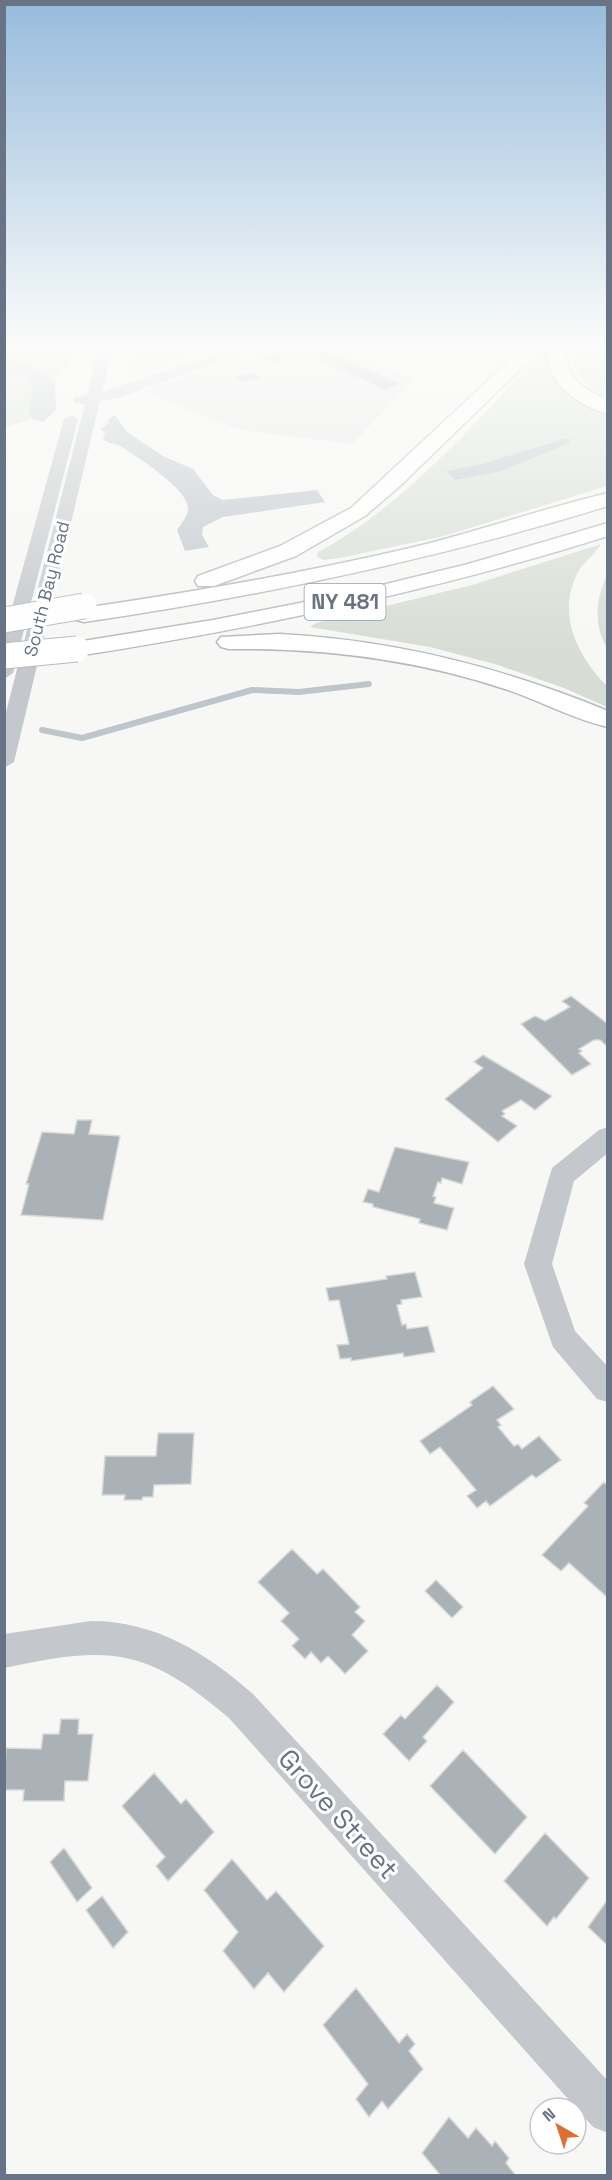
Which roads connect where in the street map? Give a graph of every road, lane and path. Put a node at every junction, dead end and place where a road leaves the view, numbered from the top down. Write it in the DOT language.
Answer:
graph roads {
  1 [pos="64,449"];
  2 [pos="82,449"];
  3 [pos="428,449"];
  4 [pos="608,499"];
  5 [pos="608,529"];
  6 [pos="84,611"];
  7 [pos="4,622"];
  8 [pos="77,649"];
  9 [pos="4,656"];
  10 [pos="4,673"];
  11 [pos="608,720"];
  12 [pos="4,762"];
  13 [pos="608,1137"];
  14 [pos="608,1389"];
  15 [pos="4,1651"];
  16 [pos="608,2112"];
  1 -- 10 [label="street, South Bay Road"];
  2 -- 12 [label="street, South Bay Road"];
  3 -- 6 [label="highway"];
  4 -- 6 [label="highway, NY 481"];
  5 -- 8 [label="highway, NY 481"];
  6 -- 7 [label="highway, NY 481, bridge"];
  8 -- 9 [label="highway, NY 481, bridge"];
  8 -- 11 [label="highway"];
  13 -- 14 [label="street"];
  15 -- 16 [label="street, Grove Street"];
}
